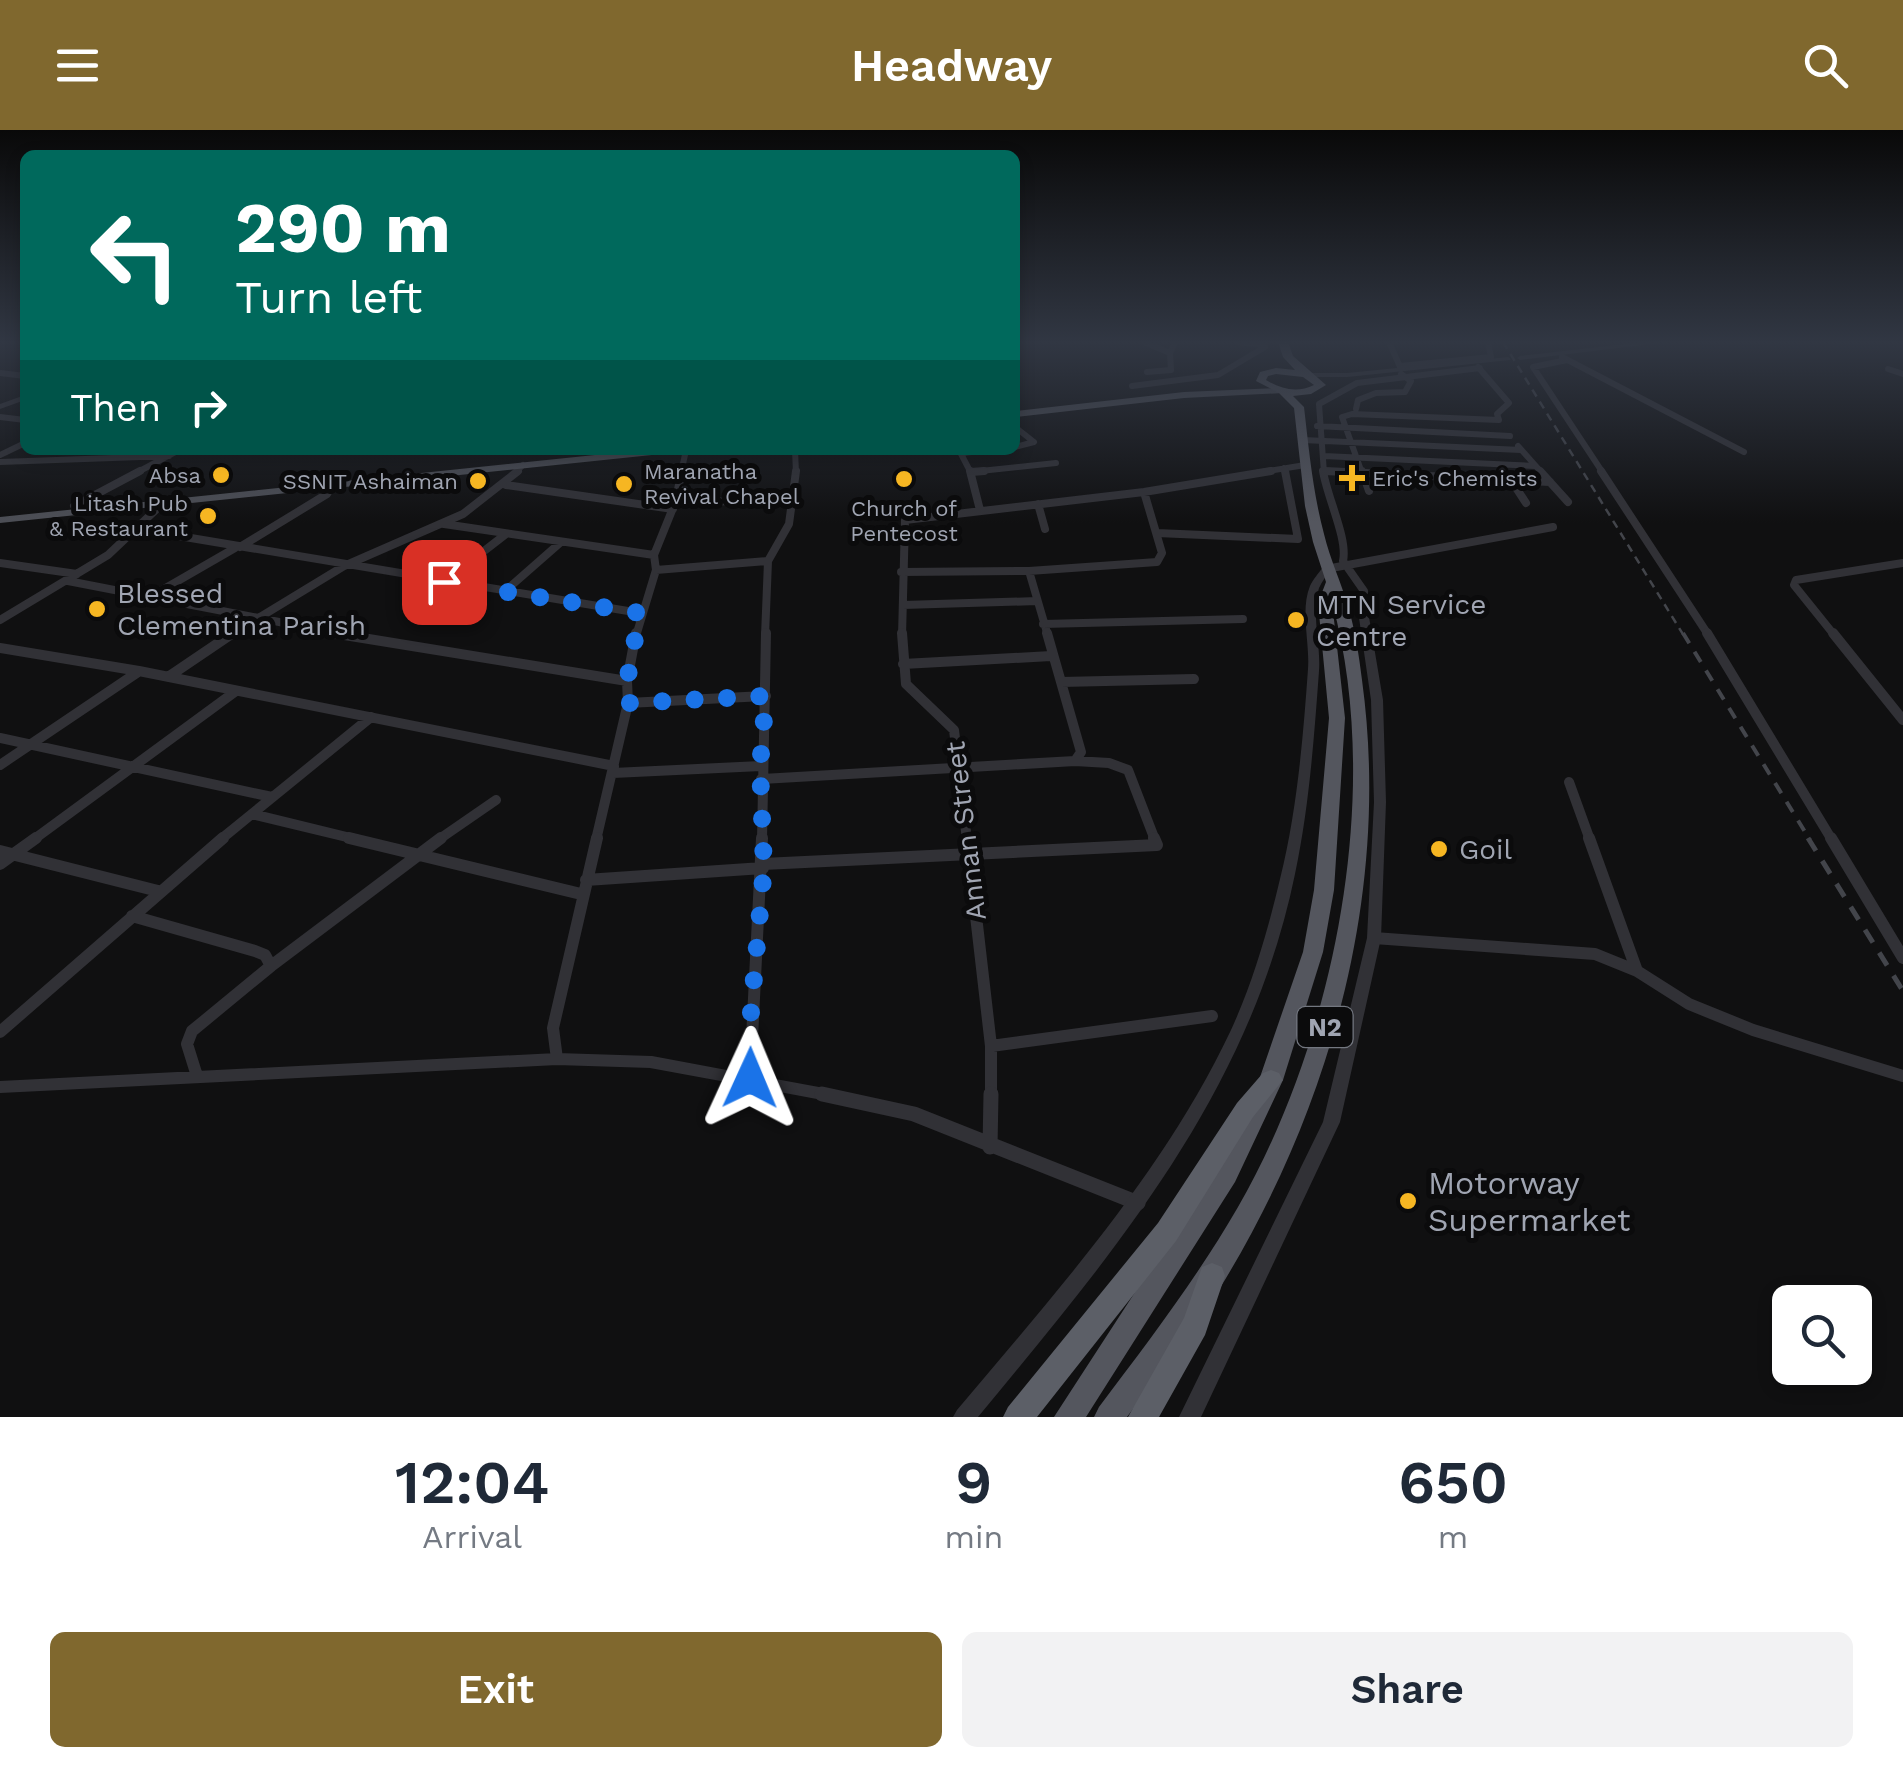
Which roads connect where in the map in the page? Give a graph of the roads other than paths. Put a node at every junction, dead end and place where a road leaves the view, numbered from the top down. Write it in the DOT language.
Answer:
graph roads {
  1 [pos="1078,402"];
  2 [pos="1116,402"];
  3 [pos="1293,402"];
  4 [pos="1304,402"];
  5 [pos="1322,402"];
  6 [pos="1358,402"];
  7 [pos="1507,402"];
  8 [pos="1556,402"];
  9 [pos="1648,402"];
  10 [pos="1299,407"];
  11 [pos="1020,410"];
  12 [pos="1356,410"];
  13 [pos="1020,411"];
  14 [pos="1499,420"];
  15 [pos="1317,426"];
  16 [pos="1344,428"];
  17 [pos="1020,431"];
  18 [pos="1510,436"];
  19 [pos="1303,440"];
  20 [pos="1319,441"];
  21 [pos="1350,442"];
  22 [pos="1020,446"];
  23 [pos="1521,450"];
  24 [pos="1744,452"];
  25 [pos="563,455"];
  26 [pos="621,455"];
  27 [pos="685,455"];
  28 [pos="795,455"];
  29 [pos="962,455"];
  30 [pos="168,456"];
  31 [pos="1324,456"];
  32 [pos="1354,457"];
  33 [pos="0,458"];
  34 [pos="1056,463"];
  35 [pos="523,465"];
  36 [pos="1536,466"];
  37 [pos="1284,468"];
  38 [pos="434,470"];
  39 [pos="1325,471"];
  40 [pos="971,472"];
  41 [pos="1306,472"];
  42 [pos="1360,473"];
  43 [pos="1511,480"];
  44 [pos="1550,482"];
  45 [pos="324,485"];
  46 [pos="506,485"];
  47 [pos="1368,491"];
  48 [pos="1144,492"];
  49 [pos="792,498"];
  50 [pos="1568,502"];
  51 [pos="1526,503"];
  52 [pos="162,504"];
  53 [pos="1038,504"];
  54 [pos="74,506"];
  55 [pos="674,506"];
  56 [pos="980,510"];
  57 [pos="0,517"];
  58 [pos="444,524"];
  59 [pos="1553,527"];
  60 [pos="136,529"];
  61 [pos="1045,529"];
  62 [pos="1156,532"];
  63 [pos="506,534"];
  64 [pos="561,542"];
  65 [pos="238,547"];
  66 [pos="654,555"];
  67 [pos="768,561"];
  68 [pos="0,563"];
  69 [pos="1903,563"];
  70 [pos="343,566"];
  71 [pos="1345,567"];
  72 [pos="656,570"];
  73 [pos="1029,571"];
  74 [pos="901,572"];
  75 [pos="78,574"];
  76 [pos="1329,577"];
  77 [pos="68,581"];
  78 [pos="444,582"];
  79 [pos="504,592"];
  80 [pos="150,597"];
  81 [pos="1037,602"];
  82 [pos="903,605"];
  83 [pos="1363,612"];
  84 [pos="640,613"];
  85 [pos="1243,619"];
  86 [pos="0,620"];
  87 [pos="255,620"];
  88 [pos="1043,624"];
  89 [pos="0,648"];
  90 [pos="1050,656"];
  91 [pos="903,664"];
  92 [pos="138,671"];
  93 [pos="168,677"];
  94 [pos="1194,679"];
  95 [pos="627,681"];
  96 [pos="1061,682"];
  97 [pos="236,691"];
  98 [pos="766,696"];
  99 [pos="628,703"];
  100 [pos="371,717"];
  101 [pos="1903,720"];
  102 [pos="0,738"];
  103 [pos="32,744"];
  104 [pos="1076,762"];
  105 [pos="0,765"];
  106 [pos="137,766"];
  107 [pos="760,766"];
  108 [pos="960,768"];
  109 [pos="613,770"];
  110 [pos="761,780"];
  111 [pos="1569,782"];
  112 [pos="272,797"];
  113 [pos="496,800"];
  114 [pos="252,814"];
  115 [pos="6,853"];
  116 [pos="967,854"];
  117 [pos="416,855"];
  118 [pos="0,864"];
  119 [pos="763,866"];
  120 [pos="586,880"];
  121 [pos="158,891"];
  122 [pos="582,894"];
  123 [pos="132,916"];
  124 [pos="1374,938"];
  125 [pos="1903,958"];
  126 [pos="271,966"];
  127 [pos="1637,971"];
  128 [pos="1212,1016"];
  129 [pos="0,1032"];
  130 [pos="992,1046"];
  131 [pos="558,1059"];
  132 [pos="198,1076"];
  133 [pos="1903,1076"];
  134 [pos="750,1078"];
  135 [pos="1271,1080"];
  136 [pos="0,1087"];
  137 [pos="990,1147"];
  138 [pos="1138,1204"];
  139 [pos="1212,1276"];
  140 [pos="1074,1410"];
  141 [pos="964,1417"];
  142 [pos="1018,1417"];
  143 [pos="1110,1417"];
  144 [pos="1143,1417"];
  145 [pos="1190,1417"];
  1 -- 11 [label="main road"];
  2 -- 13 [label="main road"];
  3 -- 10 [label="highway"];
  4 -- 10 [label="highway"];
  5 -- 15 [label="street"];
  6 -- 12 [label="street"];
  7 -- 14 [label="street"];
  8 -- 125 [label="street"];
  9 -- 24 [label="street"];
  10 -- 19 [label="highway, N2"];
  14 -- 16 [label="street"];
  14 -- 18 [label="street"];
  15 -- 16 [label="street"];
  15 -- 20 [label="street"];
  16 -- 18 [label="street"];
  16 -- 21 [label="street"];
  17 -- 22 [label="street"];
  18 -- 23 [label="street"];
  19 -- 20 [label="street"];
  19 -- 41 [label="highway, N2"];
  20 -- 21 [label="street"];
  20 -- 31 [label="street"];
  21 -- 23 [label="street"];
  21 -- 32 [label="street"];
  23 -- 36 [label="street"];
  25 -- 38 [label="main road"];
  26 -- 35 [label="main road"];
  27 -- 55 [label="street"];
  28 -- 49 [label="street"];
  29 -- 40 [label="street"];
  30 -- 33 [label="street"];
  30 -- 54 [label="street"];
  31 -- 32 [label="street"];
  31 -- 39 [label="street"];
  32 -- 36 [label="street"];
  32 -- 42 [label="street"];
  34 -- 40 [label="street"];
  35 -- 38 [label="main road"];
  35 -- 46 [label="street"];
  36 -- 44 [label="street"];
  37 -- 41 [label="street"];
  37 -- 41 [label="street"];
  37 -- 48 [label="street"];
  37 -- 62 [label="street"];
  38 -- 45 [label="main road"];
  38 -- 54 [label="main road"];
  39 -- 42 [label="street"];
  39 -- 71 [label="street"];
  40 -- 56 [label="street"];
  41 -- 76 [label="highway, N2"];
  42 -- 43 [label="street"];
  42 -- 47 [label="street"];
  43 -- 44 [label="street"];
  43 -- 51 [label="street"];
  44 -- 50 [label="street"];
  45 -- 52 [label="main road"];
  45 -- 65 [label="street"];
  46 -- 55 [label="street"];
  46 -- 58 [label="street"];
  48 -- 53 [label="street"];
  48 -- 62 [label="street"];
  49 -- 55 [label="street"];
  49 -- 67 [label="street"];
  52 -- 57 [label="main road"];
  52 -- 60 [label="street"];
  53 -- 56 [label="street"];
  53 -- 61 [label="street"];
  54 -- 57 [label="main road"];
  55 -- 66 [label="street"];
  56 -- 74 [label="street"];
  58 -- 63 [label="street"];
  58 -- 70 [label="street"];
  59 -- 71 [label="street"];
  60 -- 65 [label="street"];
  60 -- 75 [label="street"];
  62 -- 73 [label="street"];
  63 -- 64 [label="street"];
  63 -- 78 [label="street"];
  64 -- 66 [label="street"];
  64 -- 79 [label="street"];
  65 -- 70 [label="street"];
  65 -- 80 [label="street"];
  66 -- 72 [label="street"];
  67 -- 72 [label="street"];
  67 -- 98 [label="street"];
  68 -- 75 [label="street"];
  69 -- 101 [label="street"];
  70 -- 78 [label="street"];
  70 -- 87 [label="street"];
  71 -- 76 [label="street"];
  71 -- 83 [label="street"];
  72 -- 84 [label="street"];
  73 -- 74 [label="street"];
  73 -- 81 [label="street"];
  74 -- 82 [label="street"];
  75 -- 77 [label="street"];
  76 -- 135 [label="highway, N2"];
  76 -- 138 [label="street"];
  76 -- 139 [label="highway, N2"];
  77 -- 80 [label="street"];
  77 -- 86 [label="street"];
  78 -- 79 [label="street"];
  79 -- 84 [label="street"];
  80 -- 87 [label="street"];
  81 -- 82 [label="street"];
  81 -- 88 [label="street"];
  82 -- 91 [label="street"];
  83 -- 124 [label="street"];
  84 -- 95 [label="street"];
  85 -- 88 [label="street"];
  87 -- 93 [label="street"];
  87 -- 95 [label="street"];
  88 -- 90 [label="street"];
  89 -- 92 [label="street"];
  90 -- 91 [label="street"];
  90 -- 96 [label="street"];
  91 -- 108 [label="street, Annan Street"];
  92 -- 93 [label="street"];
  92 -- 103 [label="street"];
  93 -- 97 [label="street"];
  94 -- 96 [label="street"];
  95 -- 99 [label="street"];
  96 -- 104 [label="street"];
  97 -- 100 [label="street"];
  97 -- 106 [label="street"];
  98 -- 99 [label="street"];
  98 -- 107 [label="street"];
  99 -- 109 [label="street"];
  100 -- 109 [label="street"];
  100 -- 112 [label="street"];
  102 -- 103 [label="street"];
  103 -- 105 [label="street"];
  103 -- 106 [label="street"];
  104 -- 108 [label="street"];
  104 -- 116 [label="street"];
  106 -- 112 [label="street"];
  106 -- 115 [label="street"];
  107 -- 109 [label="street"];
  107 -- 110 [label="street"];
  108 -- 110 [label="street"];
  108 -- 116 [label="street, Annan Street"];
  109 -- 120 [label="street"];
  110 -- 119 [label="street"];
  111 -- 127 [label="street"];
  112 -- 114 [label="street"];
  113 -- 117 [label="street"];
  114 -- 117 [label="street"];
  114 -- 121 [label="street"];
  115 -- 118 [label="street"];
  115 -- 121 [label="street"];
  116 -- 119 [label="street"];
  116 -- 130 [label="street, Annan Street"];
  117 -- 122 [label="street"];
  117 -- 126 [label="street"];
  119 -- 120 [label="street"];
  119 -- 134 [label="street"];
  120 -- 122 [label="street"];
  121 -- 123 [label="street"];
  122 -- 131 [label="street"];
  123 -- 126 [label="street"];
  123 -- 129 [label="street"];
  124 -- 127 [label="street"];
  124 -- 145 [label="street"];
  126 -- 132 [label="street"];
  127 -- 133 [label="street"];
  128 -- 130 [label="street"];
  130 -- 137 [label="street, Annan Street"];
  131 -- 132 [label="street"];
  131 -- 134 [label="street"];
  132 -- 136 [label="street"];
  134 -- 137 [label="street"];
  135 -- 140 [label="highway, N2"];
  135 -- 142 [label="highway"];
  137 -- 138 [label="street"];
  138 -- 141 [label="street"];
  139 -- 143 [label="highway, N2"];
  139 -- 144 [label="highway"];
}
